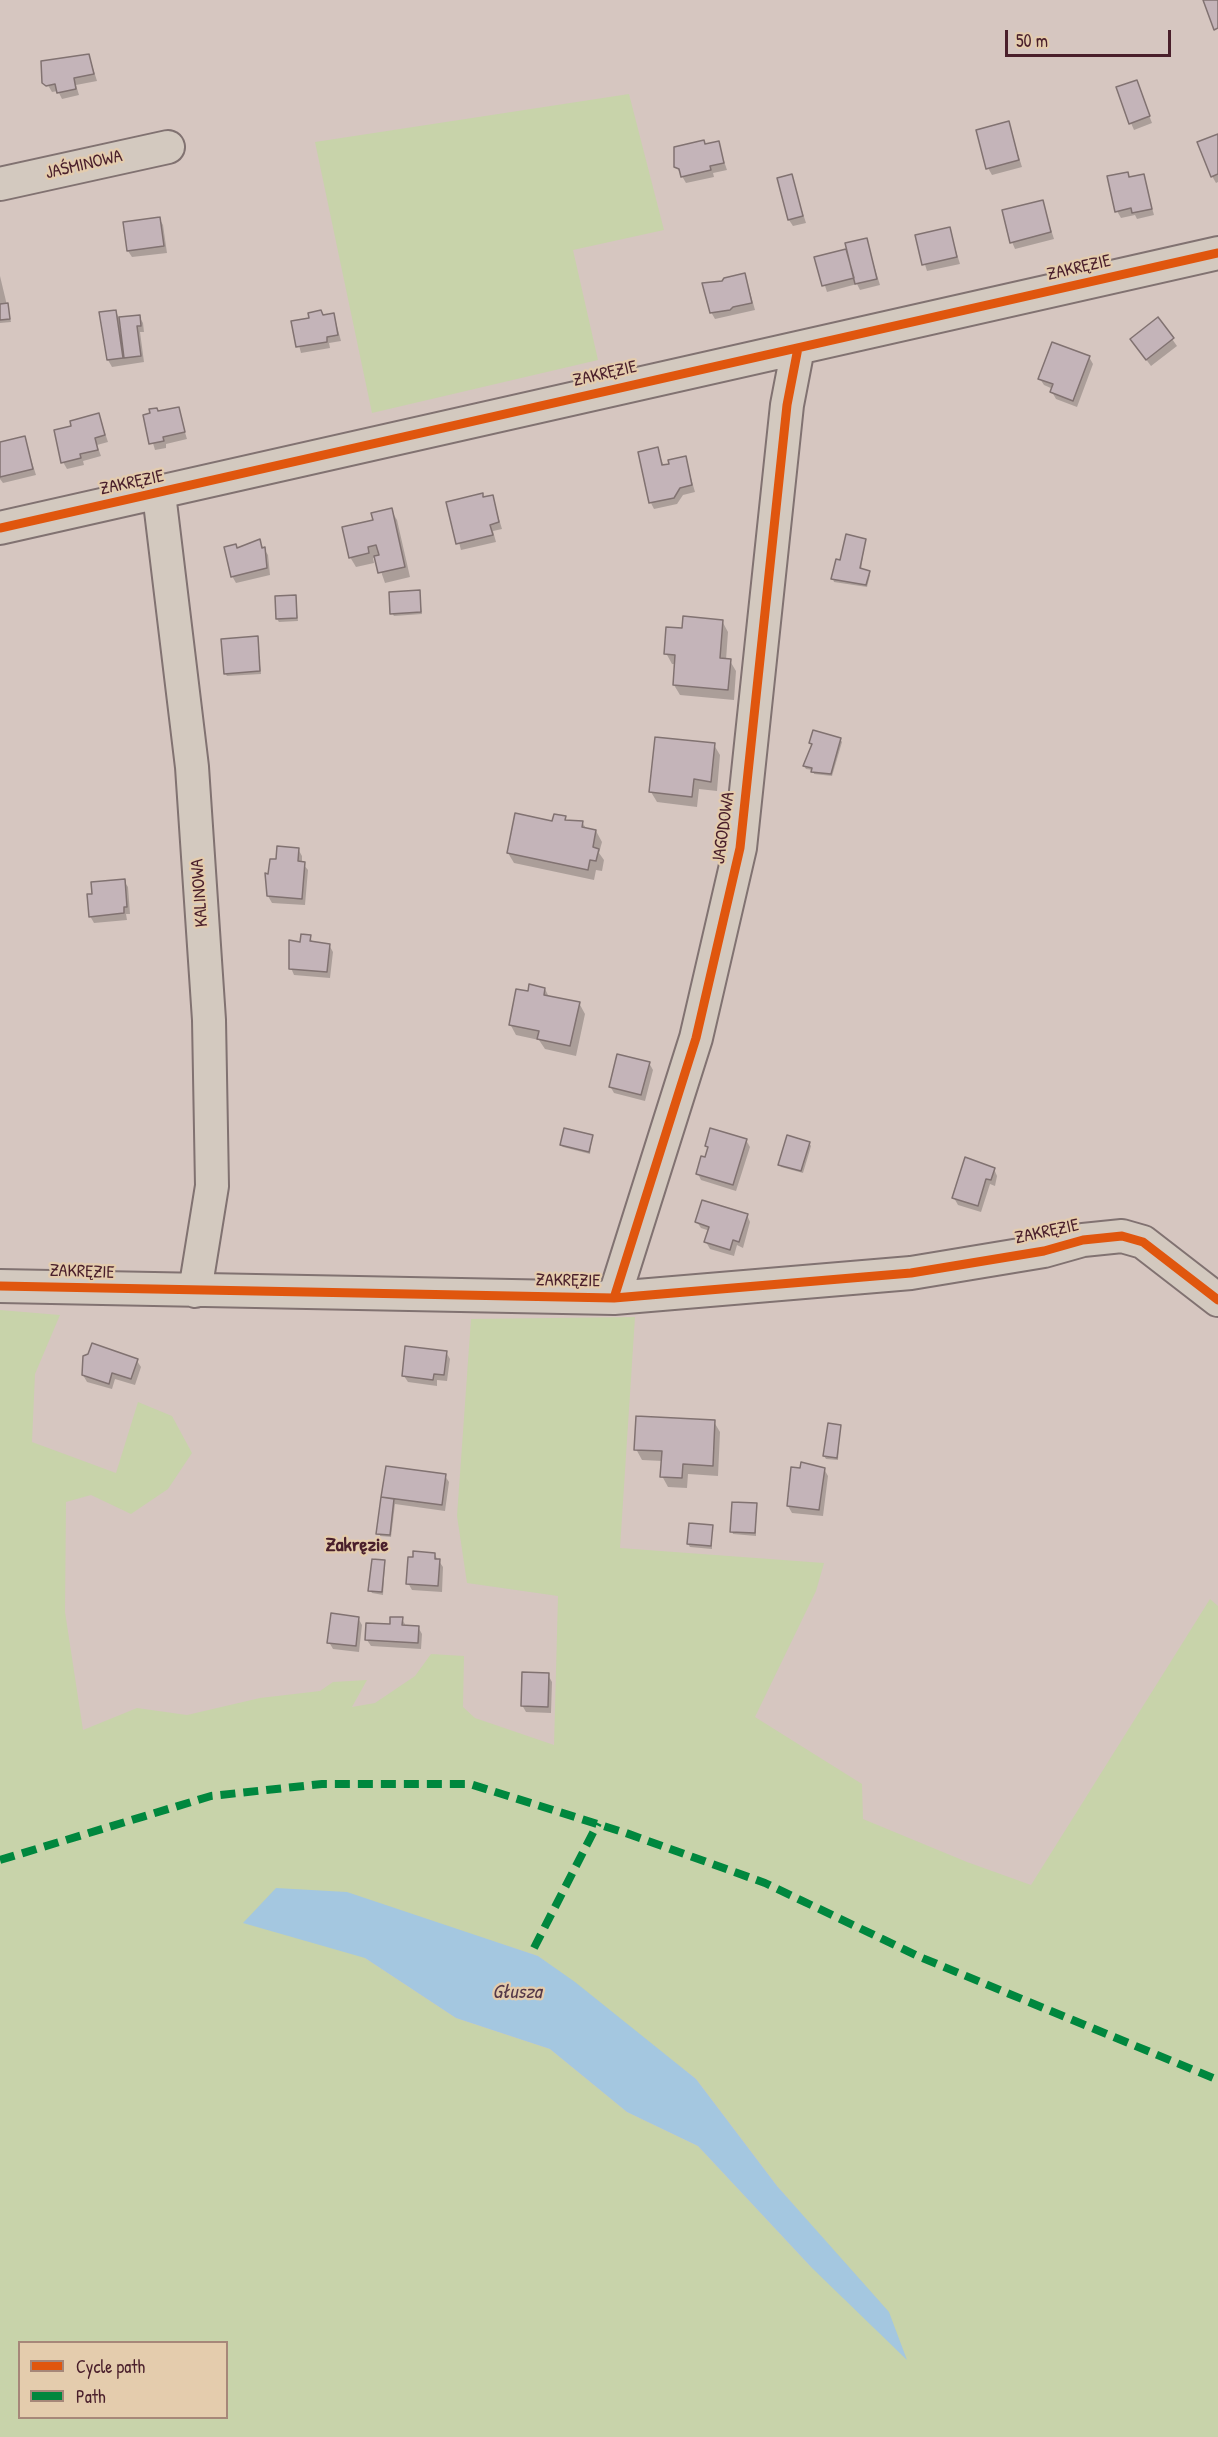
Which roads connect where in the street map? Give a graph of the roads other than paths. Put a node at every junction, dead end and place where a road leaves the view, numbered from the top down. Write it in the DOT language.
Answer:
graph roads {
  1 [pos="168,147"];
  2 [pos="0,184"];
  3 [pos="1218,253"];
  4 [pos="798,348"];
  5 [pos="159,494"];
  6 [pos="0,528"];
  7 [pos="0,1286"];
  8 [pos="195,1291"];
  9 [pos="614,1298"];
  10 [pos="1218,1300"];
  1 -- 2 [label="street, JAŚMINOWA"];
  3 -- 4 [label="street, ZAKRĘZIE"];
  4 -- 5 [label="street, ZAKRĘZIE"];
  4 -- 9 [label="street, JAGODOWA"];
  5 -- 6 [label="street, ZAKRĘZIE"];
  5 -- 8 [label="street, KALINOWA"];
  7 -- 8 [label="street, ZAKRĘZIE"];
  8 -- 9 [label="street, ZAKRĘZIE"];
  9 -- 10 [label="street, ZAKRĘZIE"];
}
